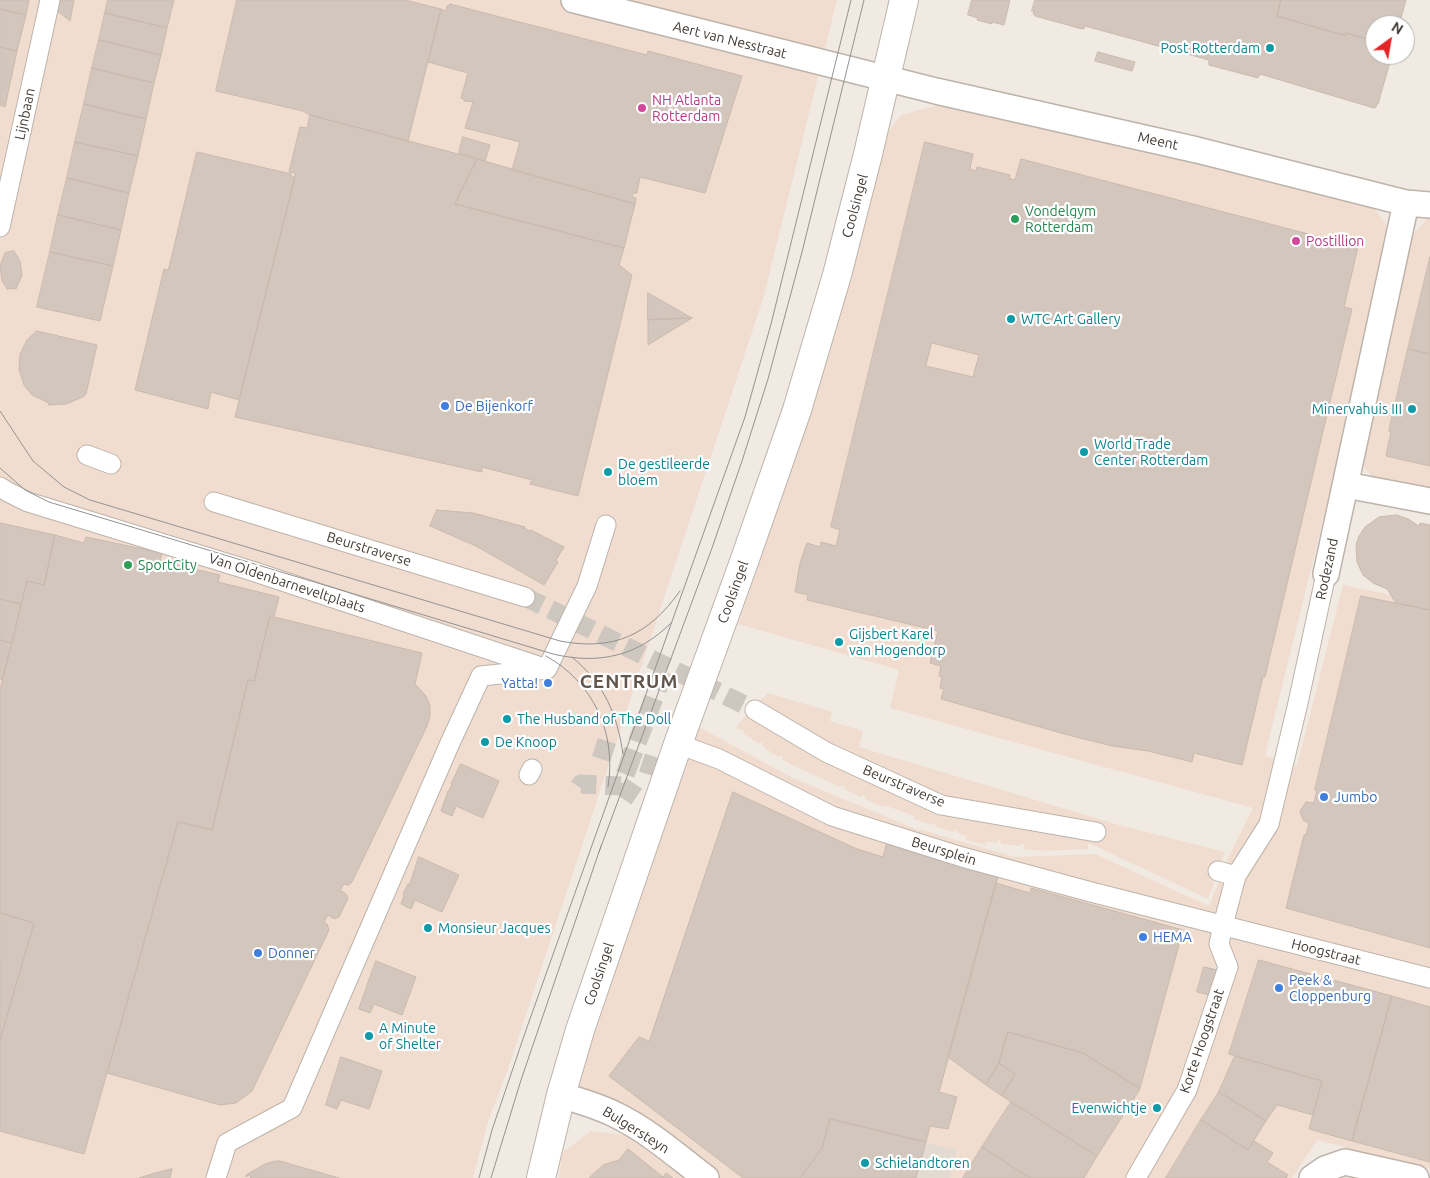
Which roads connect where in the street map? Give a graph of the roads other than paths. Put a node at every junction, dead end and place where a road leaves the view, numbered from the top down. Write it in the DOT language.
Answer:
graph roads {
  1 [pos="50,0"];
  2 [pos="574,0"];
  3 [pos="904,0"];
  4 [pos="886,79"];
  5 [pos="1418,204"];
  6 [pos="0,228"];
  7 [pos="87,455"];
  8 [pos="111,464"];
  9 [pos="1346,485"];
  10 [pos="0,486"];
  11 [pos="1430,501"];
  12 [pos="214,502"];
  13 [pos="606,526"];
  14 [pos="1326,574"];
  15 [pos="525,597"];
  16 [pos="547,668"];
  17 [pos="754,710"];
  18 [pos="678,744"];
  19 [pos="1096,832"];
  20 [pos="1223,925"];
  21 [pos="1430,978"];
  22 [pos="561,1095"];
  23 [pos="216,1178"];
  24 [pos="541,1178"];
  25 [pos="706,1178"];
  26 [pos="1136,1178"];
  27 [pos="1312,1178"];
  28 [pos="1416,1178"];
  1 -- 6 [label="street, Lijnbaan"];
  2 -- 4 [label="street, Aert van Nesstraat"];
  3 -- 4 [label="street, Coolsingel"];
  4 -- 5 [label="street, Meent"];
  4 -- 18 [label="street, Coolsingel"];
  5 -- 9 [label="street, Rodezand"];
  7 -- 8 [label="street"];
  9 -- 11 [label="street"];
  9 -- 14 [label="street, Rodezand"];
  10 -- 16 [label="street, Van Oldenbarneveltplaats"];
  12 -- 15 [label="street, Beurstraverse"];
  13 -- 16 [label="street"];
  14 -- 20 [label="street, Rodezand"];
  16 -- 23 [label="street"];
  17 -- 19 [label="street, Beurstraverse"];
  18 -- 20 [label="street, Beursplein"];
  18 -- 22 [label="street, Coolsingel"];
  20 -- 21 [label="street, Hoogstraat"];
  20 -- 26 [label="street, Korte Hoogstraat"];
  22 -- 24 [label="street, Coolsingel"];
  22 -- 25 [label="street, Bulgersteyn"];
  27 -- 28 [label="street"];
}
